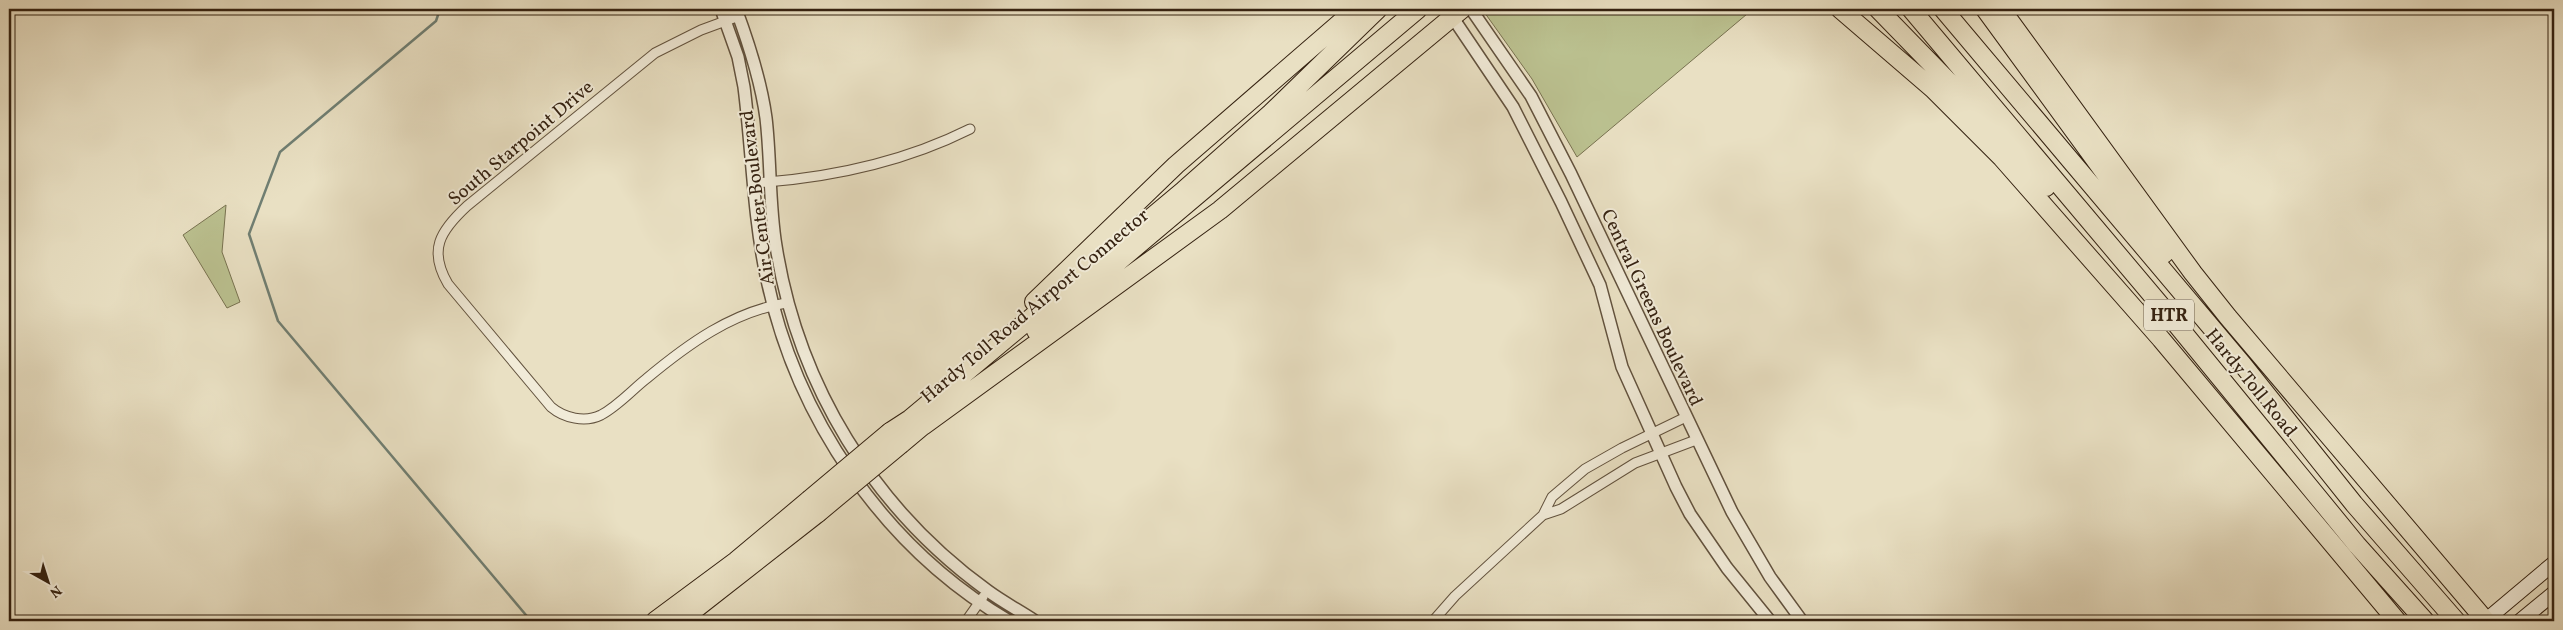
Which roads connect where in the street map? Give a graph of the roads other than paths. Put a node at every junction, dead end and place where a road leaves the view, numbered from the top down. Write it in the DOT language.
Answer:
graph roads {
  1 [pos="721,9"];
  2 [pos="1356,9"];
  3 [pos="1471,9"];
  4 [pos="1840,9"];
  5 [pos="1878,9"];
  6 [pos="1912,9"];
  7 [pos="1943,9"];
  8 [pos="1985,9"];
  9 [pos="2000,9"];
  10 [pos="1412,10"];
  11 [pos="1454,11"];
  12 [pos="738,13"];
  13 [pos="1381,19"];
  14 [pos="726,21"];
  15 [pos="1531,96"];
  16 [pos="1513,107"];
  17 [pos="970,129"];
  18 [pos="771,182"];
  19 [pos="755,183"];
  20 [pos="786,303"];
  21 [pos="772,305"];
  22 [pos="2173,320"];
  23 [pos="2243,365"];
  24 [pos="1686,417"];
  25 [pos="916,422"];
  26 [pos="1653,432"];
  27 [pos="1696,440"];
  28 [pos="1662,453"];
  29 [pos="877,484"];
  30 [pos="866,494"];
  31 [pos="813,506"];
  32 [pos="1543,515"];
  33 [pos="2554,564"];
  34 [pos="988,591"];
  35 [pos="2554,592"];
  36 [pos="980,603"];
  37 [pos="2452,616"];
  38 [pos="655,621"];
  39 [pos="680,621"];
  40 [pos="966,621"];
  41 [pos="1009,621"];
  42 [pos="1036,621"];
  43 [pos="1434,621"];
  44 [pos="1770,621"];
  45 [pos="1802,621"];
  46 [pos="2397,621"];
  47 [pos="2425,621"];
  48 [pos="2485,621"];
  49 [pos="2520,621"];
  1 -- 14 [label="street, Air Center Boulevard"];
  2 -- 25 [label="highway"];
  3 -- 15 [label="street, Central Greens Boulevard"];
  4 -- 46 [label="highway"];
  5 -- 22 [label="highway"];
  6 -- 22 [label="highway, Hardy Toll Road / HTR"];
  7 -- 23 [label="highway, Hardy Toll Road / HTR"];
  8 -- 23 [label="highway"];
  9 -- 48 [label="highway"];
  10 -- 13 [label="highway, Hardy Toll Road Airport Connector"];
  11 -- 16 [label="street, Central Greens Boulevard"];
  11 -- 25 [label="highway"];
  12 -- 14 [label="street, South Starpoint Drive"];
  12 -- 18 [label="street, Air Center Boulevard"];
  13 -- 25 [label="highway, Hardy Toll Road Airport Connector"];
  13 -- 25 [label="highway, Hardy Toll Road Airport Connector"];
  14 -- 19 [label="street, Air Center Boulevard"];
  14 -- 21 [label="street, South Starpoint Drive"];
  15 -- 16 [label="street"];
  15 -- 24 [label="street, Central Greens Boulevard"];
  16 -- 26 [label="street, Central Greens Boulevard"];
  17 -- 18 [label="street"];
  18 -- 19 [label="street"];
  18 -- 20 [label="street, Air Center Boulevard"];
  19 -- 21 [label="street, Air Center Boulevard"];
  20 -- 21 [label="street, South Starpoint Drive"];
  20 -- 29 [label="street, Air Center Boulevard"];
  21 -- 30 [label="street, Air Center Boulevard"];
  22 -- 47 [label="highway, Hardy Toll Road / HTR"];
  23 -- 37 [label="highway, Hardy Toll Road / HTR"];
  24 -- 26 [label="street"];
  24 -- 27 [label="street, Central Greens Boulevard"];
  25 -- 31 [label="highway, Hardy Toll Road Airport Connector, bridge"];
  26 -- 28 [label="street, Central Greens Boulevard"];
  26 -- 32 [label="street"];
  27 -- 28 [label="street"];
  27 -- 45 [label="street, Central Greens Boulevard"];
  28 -- 32 [label="street"];
  28 -- 44 [label="street, Central Greens Boulevard"];
  29 -- 30 [label="street"];
  29 -- 34 [label="street, Air Center Boulevard"];
  30 -- 36 [label="street, Air Center Boulevard"];
  31 -- 38 [label="highway, Hardy Toll Road Airport Connector"];
  31 -- 39 [label="highway, Hardy Toll Road Airport Connector"];
  32 -- 43 [label="street"];
  33 -- 48 [label="main road"];
  34 -- 36 [label="street"];
  34 -- 42 [label="street, Air Center Boulevard"];
  35 -- 49 [label="main road"];
  36 -- 40 [label="street"];
  36 -- 41 [label="street, Air Center Boulevard"];
}
